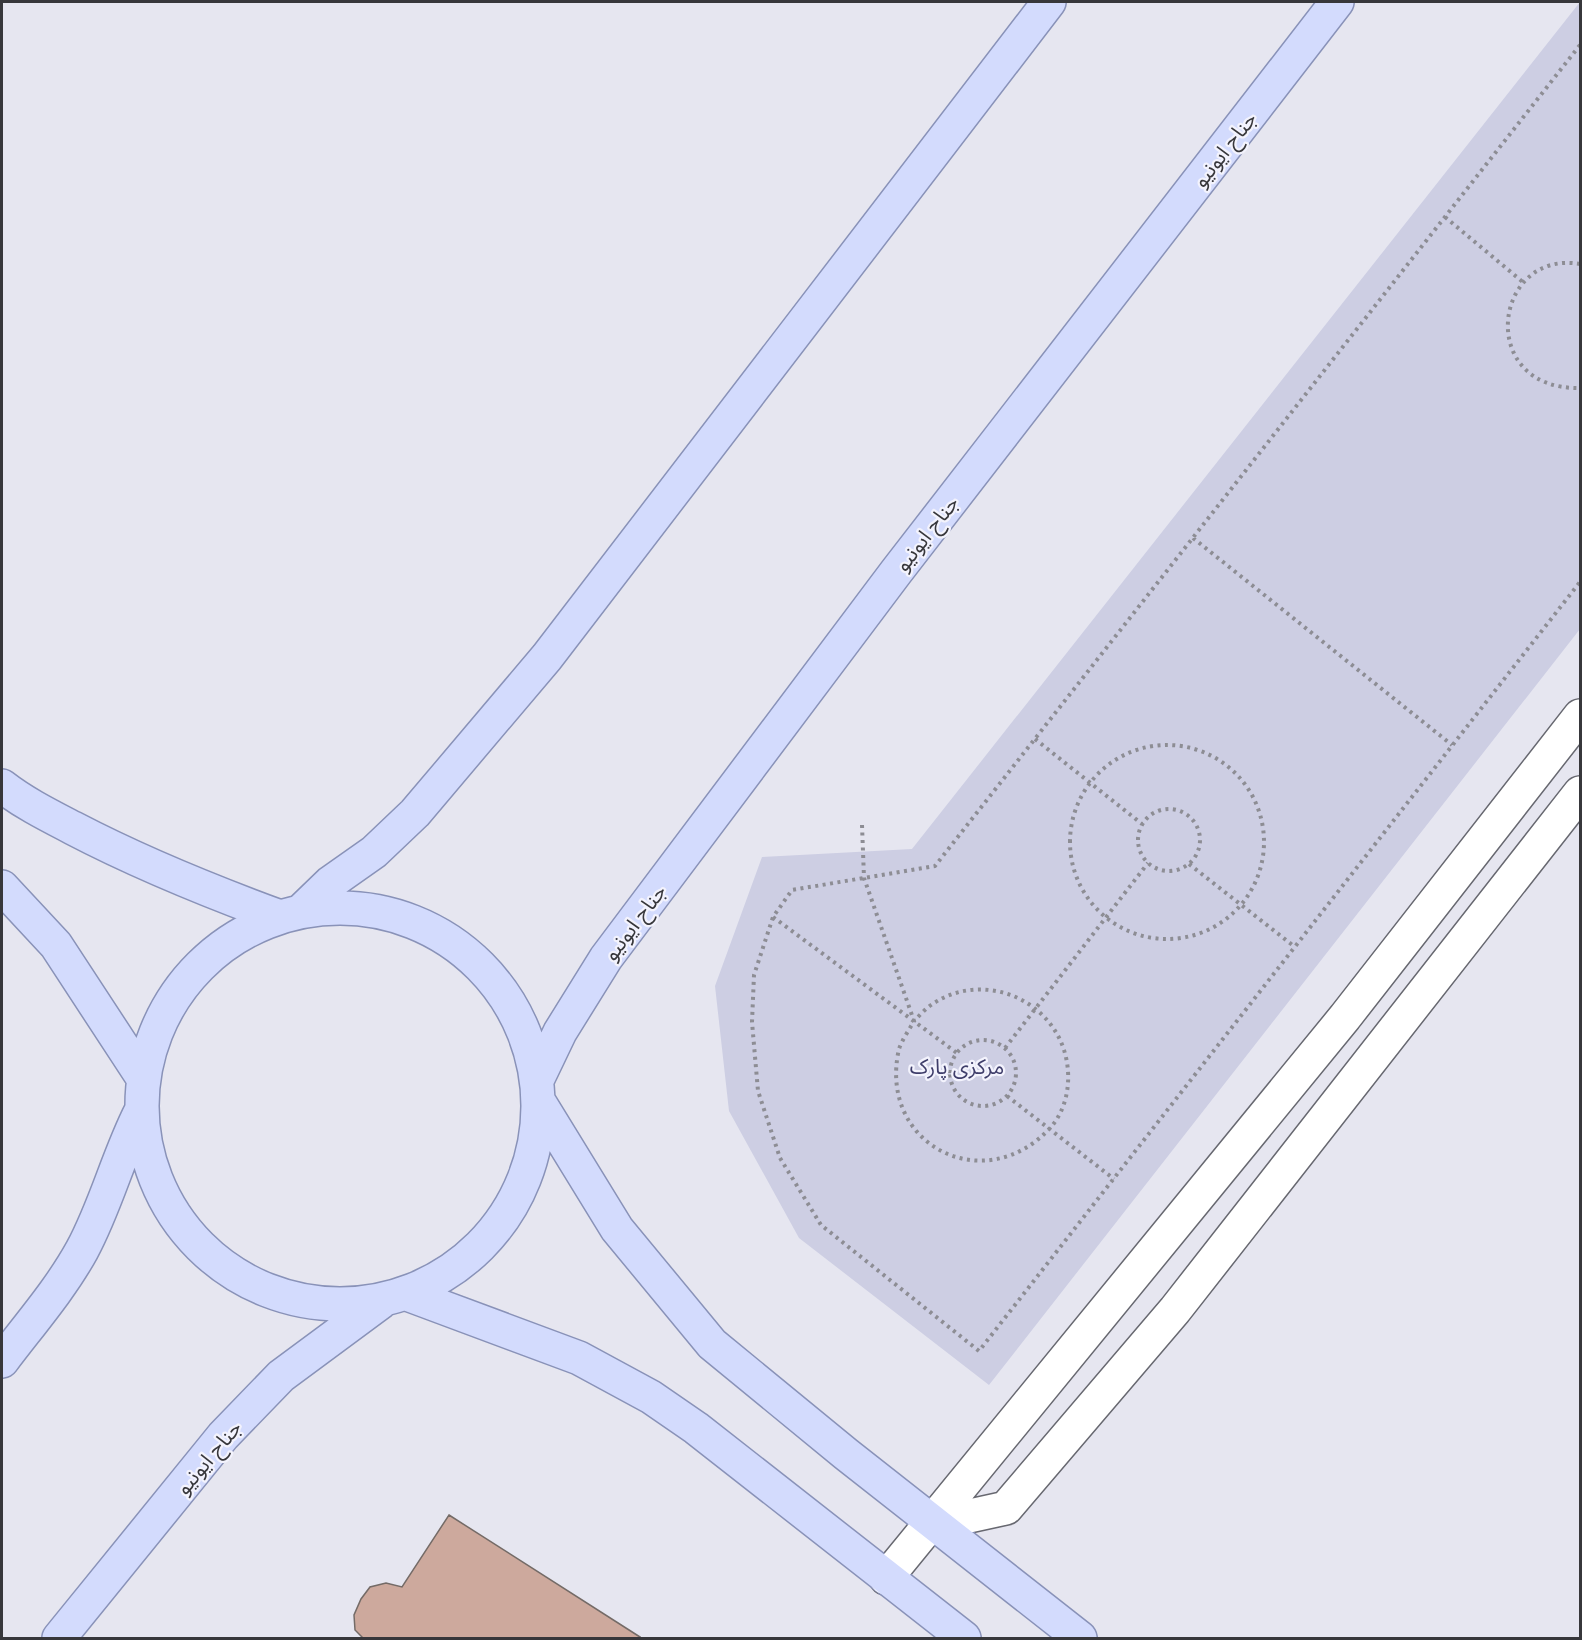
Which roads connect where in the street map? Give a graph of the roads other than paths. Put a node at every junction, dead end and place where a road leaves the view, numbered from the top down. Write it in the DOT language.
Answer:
graph roads {
  1 [pos="1048,2"];
  2 [pos="1337,2"];
  3 [pos="1581,716"];
  4 [pos="2,786"];
  5 [pos="1581,793"];
  6 [pos="2,887"];
  7 [pos="290,914"];
  8 [pos="143,1078"];
  9 [pos="538,1091"];
  10 [pos="141,1111"];
  11 [pos="395,1297"];
  12 [pos="2,1361"];
  13 [pos="933,1524"];
  14 [pos="886,1578"];
  15 [pos="58,1638"];
  16 [pos="964,1638"];
  17 [pos="1080,1638"];
  1 -- 7 [label="main road"];
  2 -- 9 [label="main road, جناح ایونیو"];
  3 -- 13 [label="street"];
  4 -- 7 [label="main road"];
  5 -- 13 [label="street"];
  6 -- 8 [label="main road"];
  7 -- 8 [label="main road"];
  7 -- 9 [label="main road"];
  8 -- 10 [label="main road"];
  9 -- 11 [label="main road, جناح ایونیو"];
  9 -- 13 [label="main road"];
  10 -- 11 [label="main road"];
  10 -- 12 [label="main road"];
  11 -- 14 [label="main road"];
  11 -- 15 [label="main road, جناح ایونیو"];
  13 -- 14 [label="street"];
  13 -- 17 [label="main road"];
  14 -- 16 [label="main road"];
}
